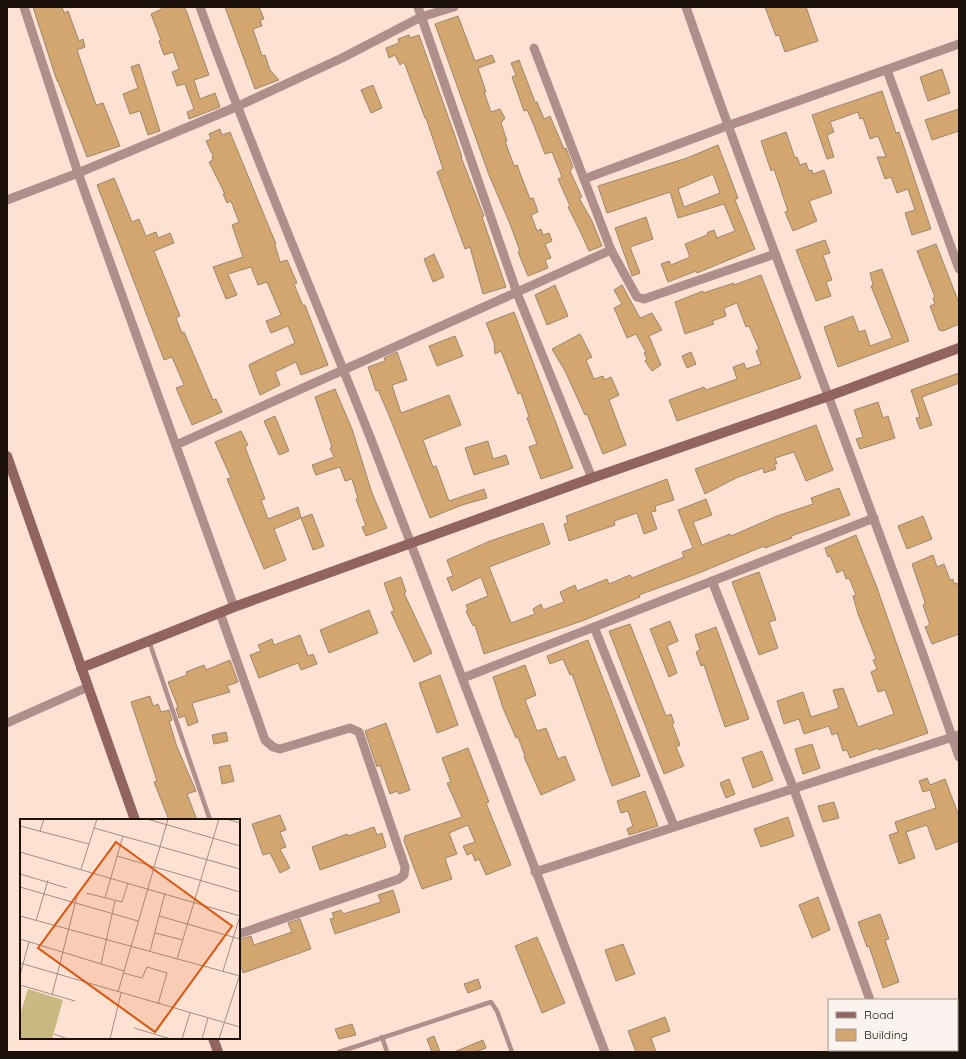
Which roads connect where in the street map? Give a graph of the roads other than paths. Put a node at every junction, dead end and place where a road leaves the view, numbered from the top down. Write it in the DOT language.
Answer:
graph roads {
  1 [pos="24,7"];
  2 [pos="200,7"];
  3 [pos="418,7"];
  4 [pos="454,7"];
  5 [pos="686,7"];
  6 [pos="421,17"];
  7 [pos="959,44"];
  8 [pos="534,48"];
  9 [pos="888,70"];
  10 [pos="236,107"];
  11 [pos="727,126"];
  12 [pos="78,172"];
  13 [pos="584,179"];
  14 [pos="7,200"];
  15 [pos="611,250"];
  16 [pos="776,254"];
  17 [pos="959,269"];
  18 [pos="517,293"];
  19 [pos="959,348"];
  20 [pos="343,369"];
  21 [pos="830,396"];
  22 [pos="176,445"];
  23 [pos="7,456"];
  24 [pos="592,478"];
  25 [pos="874,518"];
  26 [pos="412,544"];
  27 [pos="712,581"];
  28 [pos="234,607"];
  29 [pos="220,613"];
  30 [pos="594,627"];
  31 [pos="149,640"];
  32 [pos="81,668"];
  33 [pos="463,678"];
  34 [pos="88,687"];
  35 [pos="7,723"];
  36 [pos="956,736"];
  37 [pos="959,757"];
  38 [pos="793,787"];
  39 [pos="135,819"];
  40 [pos="210,819"];
  41 [pos="674,826"];
  42 [pos="536,872"];
  43 [pos="240,934"];
  44 [pos="870,999"];
  45 [pos="382,1037"];
  46 [pos="213,1039"];
  47 [pos="218,1052"];
  48 [pos="339,1052"];
  49 [pos="387,1052"];
  50 [pos="512,1052"];
  51 [pos="605,1052"];
  1 -- 12 [label="street"];
  2 -- 10 [label="street"];
  3 -- 6 [label="street"];
  4 -- 6 [label="street"];
  5 -- 11 [label="street"];
  6 -- 10 [label="street"];
  6 -- 18 [label="street"];
  7 -- 9 [label="street"];
  8 -- 13 [label="street"];
  9 -- 11 [label="street"];
  9 -- 17 [label="street"];
  10 -- 12 [label="street"];
  10 -- 20 [label="street"];
  11 -- 13 [label="street"];
  11 -- 16 [label="street"];
  12 -- 14 [label="street"];
  12 -- 22 [label="street"];
  13 -- 15 [label="street"];
  15 -- 16 [label="street"];
  15 -- 18 [label="street"];
  16 -- 21 [label="street"];
  18 -- 20 [label="street"];
  18 -- 24 [label="street"];
  19 -- 21 [label="street"];
  20 -- 22 [label="street"];
  20 -- 26 [label="street"];
  21 -- 24 [label="street"];
  21 -- 25 [label="street"];
  22 -- 28 [label="street"];
  23 -- 32 [label="street"];
  24 -- 26 [label="street"];
  25 -- 27 [label="street"];
  25 -- 36 [label="street"];
  26 -- 28 [label="street"];
  26 -- 33 [label="street"];
  27 -- 30 [label="street"];
  27 -- 38 [label="street"];
  28 -- 29 [label="street"];
  29 -- 31 [label="street"];
  29 -- 43 [label="street"];
  30 -- 33 [label="street"];
  30 -- 41 [label="street"];
  31 -- 32 [label="street"];
  31 -- 40 [label="lane"];
  32 -- 34 [label="street"];
  33 -- 42 [label="street"];
  34 -- 35 [label="street"];
  34 -- 39 [label="street"];
  36 -- 37 [label="street"];
  36 -- 38 [label="street"];
  38 -- 41 [label="street"];
  38 -- 44 [label="street"];
  41 -- 42 [label="street"];
  42 -- 51 [label="street"];
  45 -- 48 [label="lane"];
  45 -- 49 [label="lane"];
  45 -- 50 [label="lane"];
  46 -- 47 [label="street"];
}
